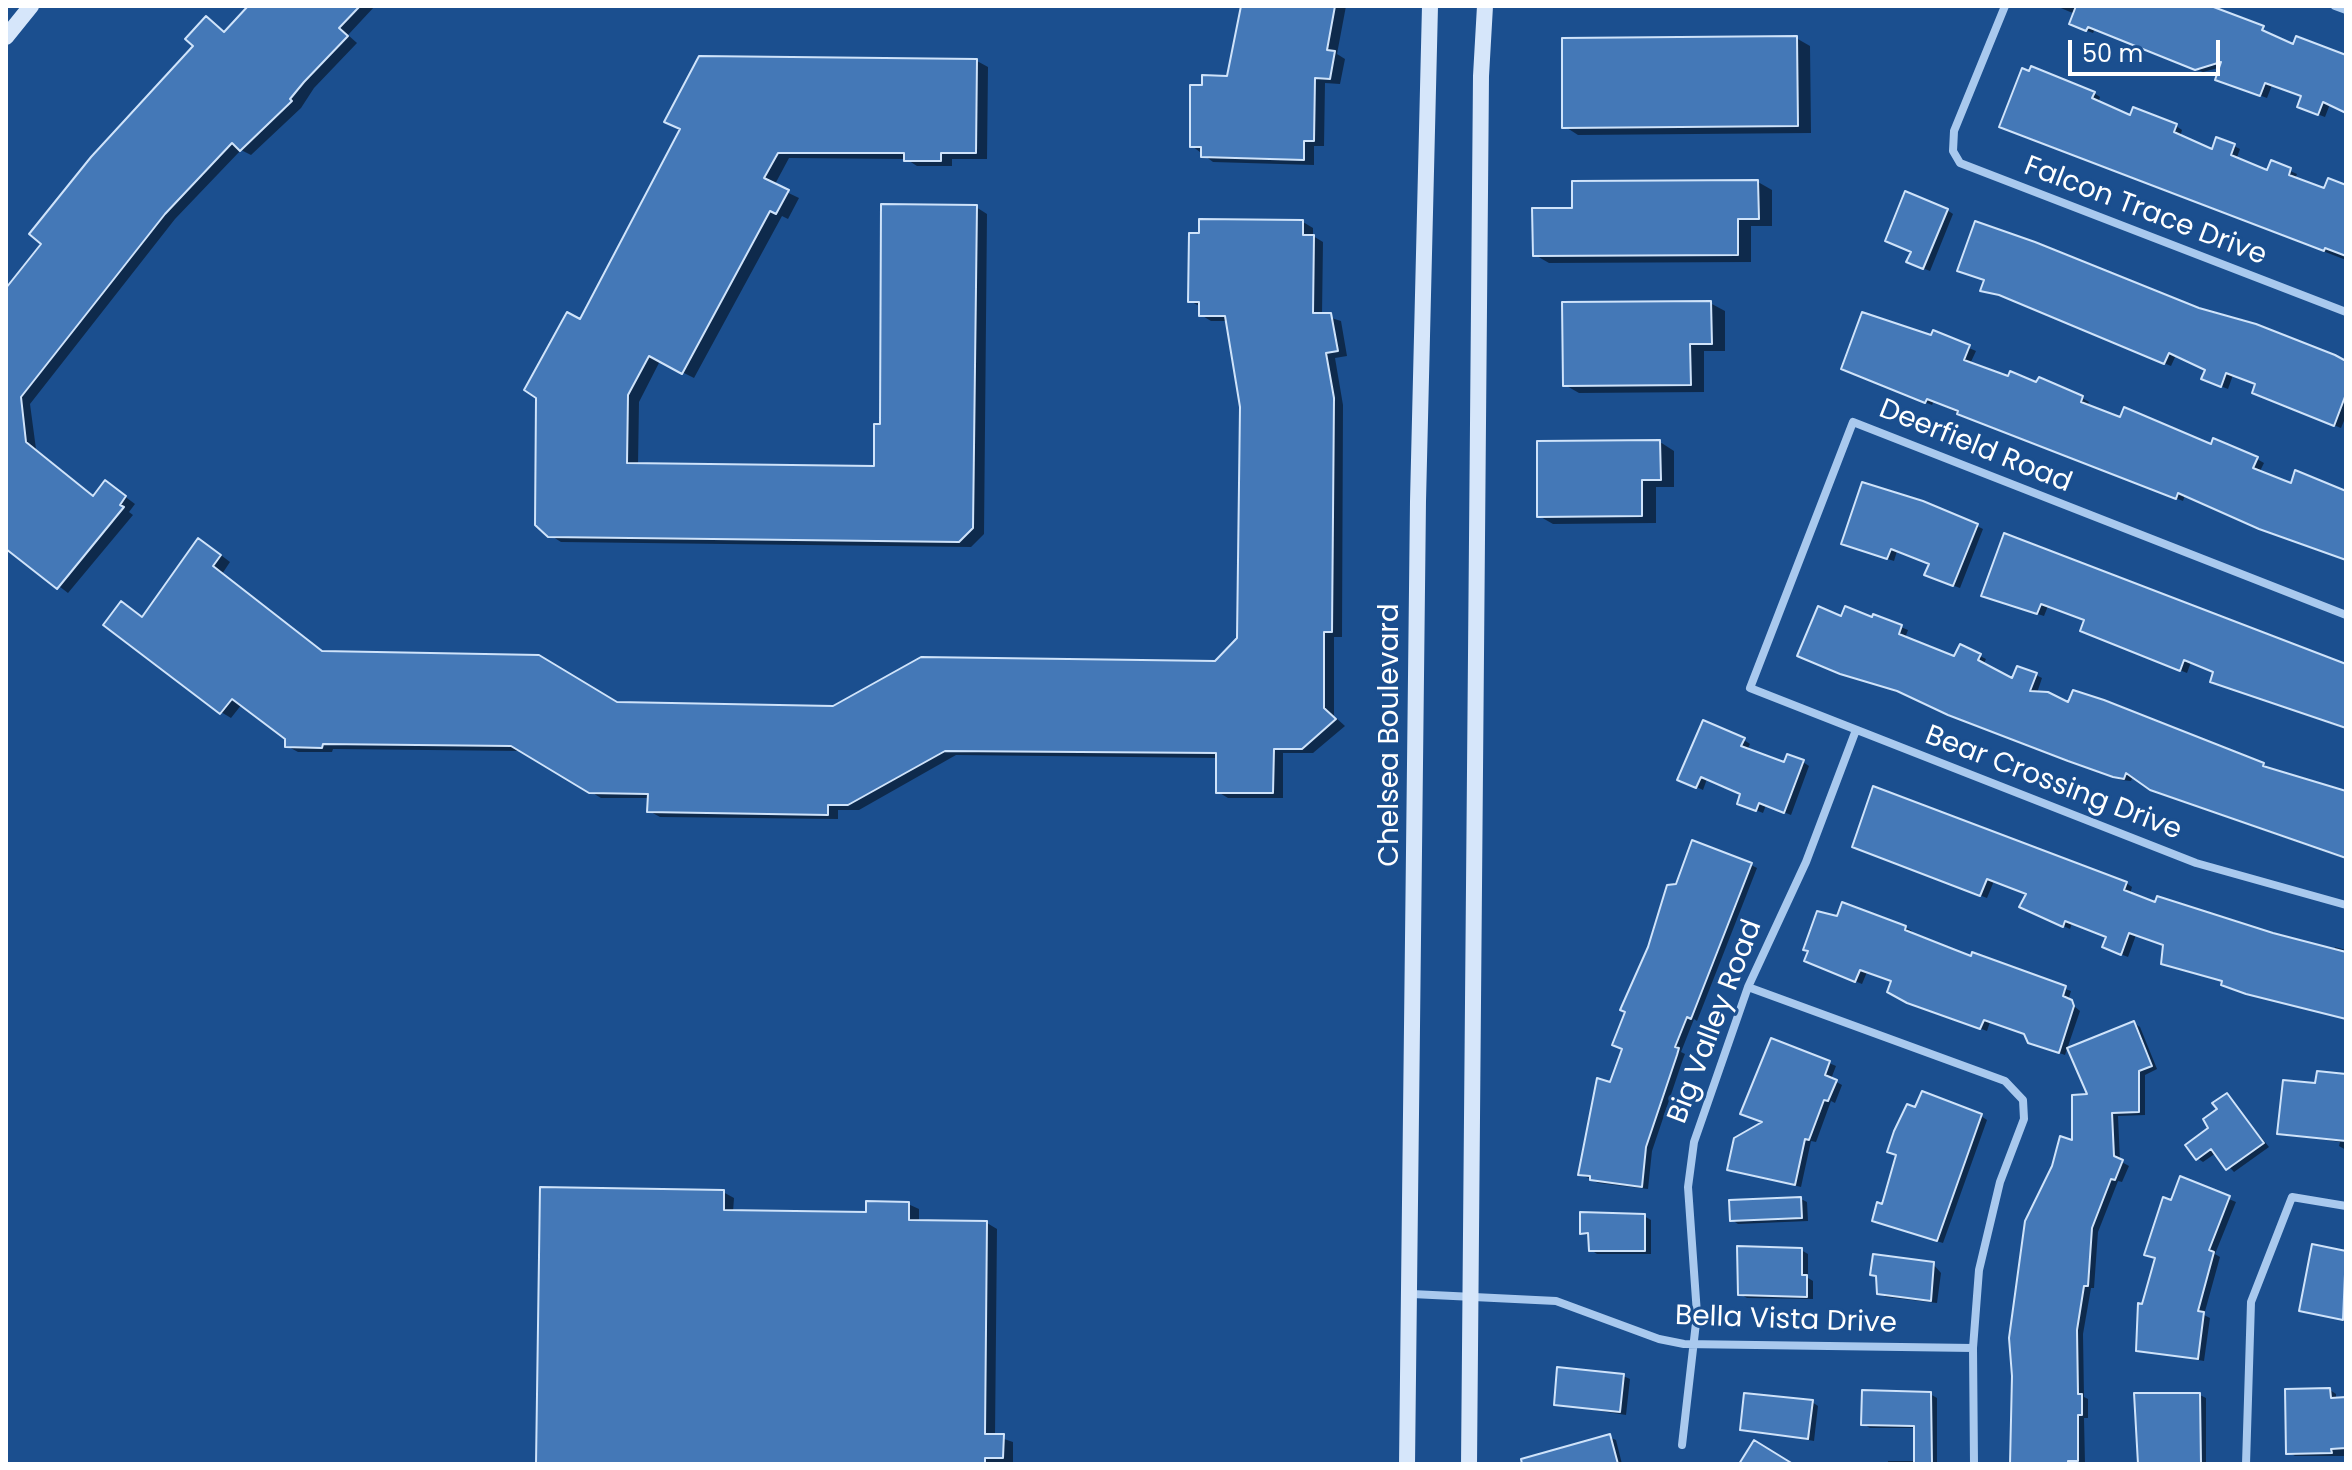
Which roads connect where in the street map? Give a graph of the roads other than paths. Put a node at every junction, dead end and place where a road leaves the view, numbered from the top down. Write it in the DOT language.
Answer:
graph roads {
  1 [pos="31,6"];
  2 [pos="1430,6"];
  3 [pos="1485,6"];
  4 [pos="2005,6"];
  5 [pos="2335,6"];
  6 [pos="2346,10"];
  7 [pos="6,37"];
  8 [pos="2346,312"];
  9 [pos="2346,615"];
  10 [pos="1750,688"];
  11 [pos="1856,730"];
  12 [pos="2346,905"];
  13 [pos="1748,987"];
  14 [pos="2346,1206"];
  15 [pos="1412,1294"];
  16 [pos="1470,1295"];
  17 [pos="1693,1345"];
  18 [pos="1973,1348"];
  19 [pos="1682,1445"];
  20 [pos="1407,1464"];
  21 [pos="1469,1464"];
  22 [pos="1974,1464"];
  23 [pos="2246,1464"];
  1 -- 7 [label="main road"];
  2 -- 15 [label="main road, Chelsea Boulevard"];
  3 -- 16 [label="main road"];
  4 -- 8 [label="street, Falcon Trace Drive"];
  5 -- 6 [label="street"];
  9 -- 10 [label="street, Deerfield Road"];
  10 -- 11 [label="street, Bear Crossing Drive"];
  11 -- 12 [label="street, Bear Crossing Drive"];
  11 -- 13 [label="street, Big Valley Road"];
  13 -- 17 [label="street, Big Valley Road"];
  13 -- 18 [label="street"];
  14 -- 23 [label="street"];
  15 -- 16 [label="street, Bella Vista Drive"];
  15 -- 20 [label="main road, Chelsea Boulevard"];
  16 -- 17 [label="street, Bella Vista Drive"];
  16 -- 21 [label="main road"];
  17 -- 18 [label="street, Bella Vista Drive"];
  17 -- 19 [label="street, Big Valley Road"];
  18 -- 22 [label="street"];
}
